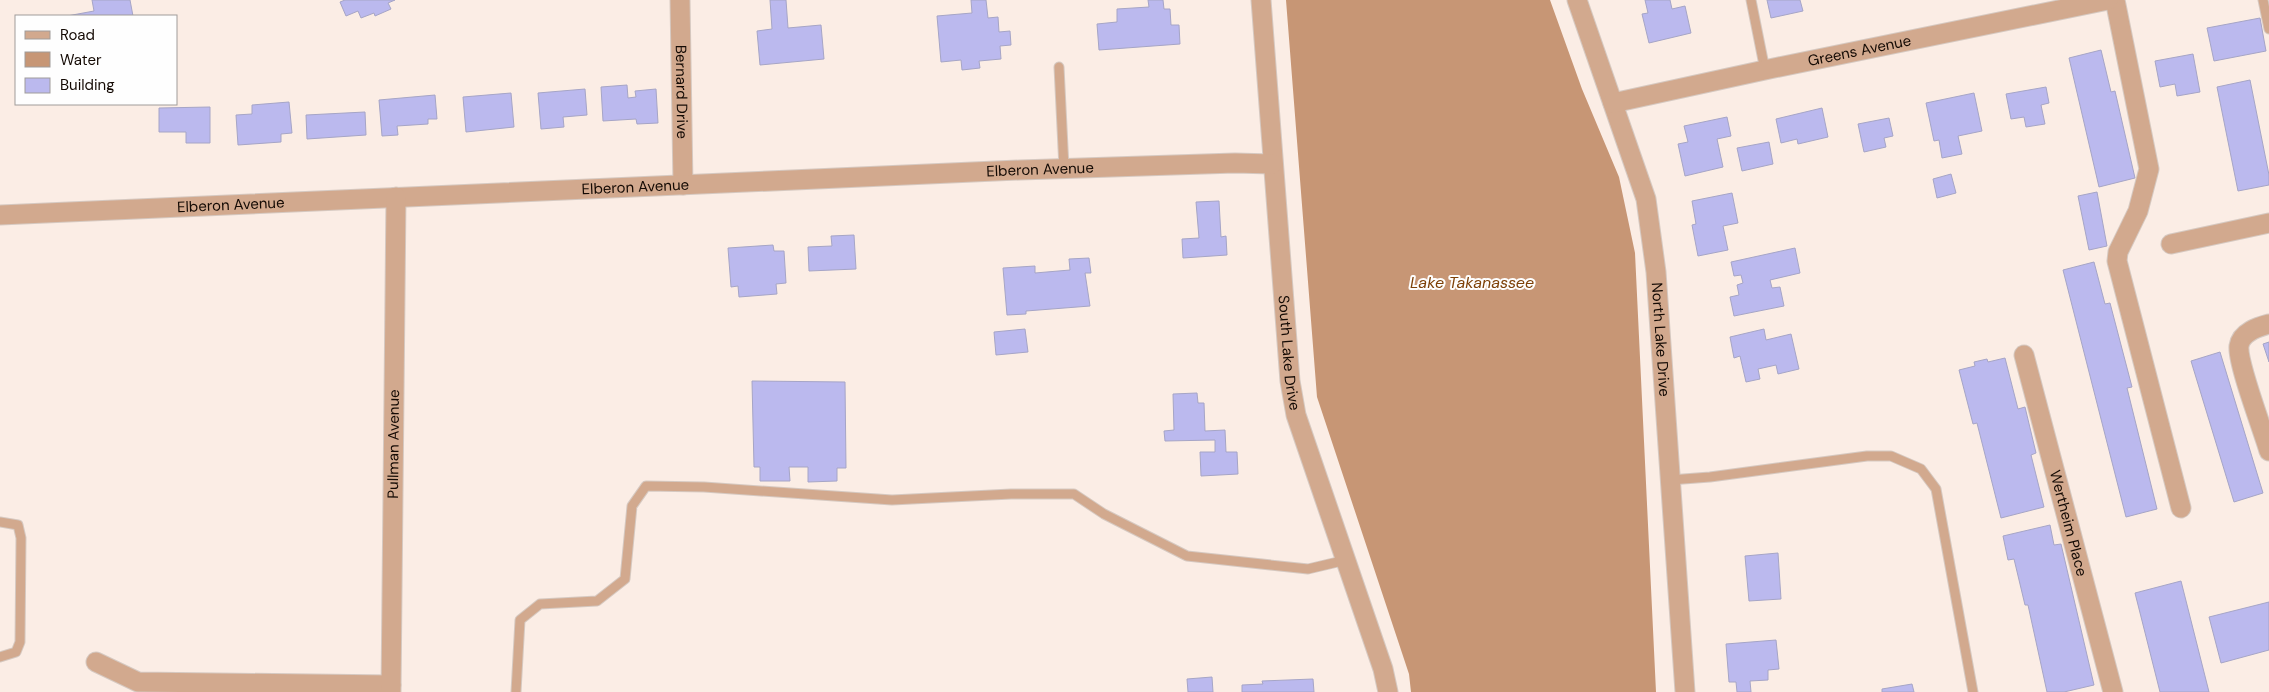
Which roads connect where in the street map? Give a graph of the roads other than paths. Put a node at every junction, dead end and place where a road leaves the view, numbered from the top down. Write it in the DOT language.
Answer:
graph roads {
  1 [pos="680,0"];
  2 [pos="1261,0"];
  3 [pos="1577,0"];
  4 [pos="1751,0"];
  5 [pos="2108,0"];
  6 [pos="2115,0"];
  7 [pos="2263,0"];
  8 [pos="2052,6"];
  9 [pos="2269,29"];
  10 [pos="1059,68"];
  11 [pos="1765,70"];
  12 [pos="1613,103"];
  13 [pos="1272,164"];
  14 [pos="1064,168"];
  15 [pos="683,185"];
  16 [pos="396,196"];
  17 [pos="0,216"];
  18 [pos="2269,223"];
  19 [pos="2171,244"];
  20 [pos="2269,324"];
  21 [pos="2024,355"];
  22 [pos="2269,451"];
  23 [pos="1670,480"];
  24 [pos="2181,508"];
  25 [pos="0,522"];
  26 [pos="1346,560"];
  27 [pos="0,657"];
  28 [pos="96,662"];
  29 [pos="391,688"];
  30 [pos="516,692"];
  31 [pos="1388,692"];
  32 [pos="1685,692"];
  33 [pos="1973,692"];
  34 [pos="2113,692"];
  1 -- 15 [label="street, Bernard Drive"];
  2 -- 13 [label="street, South Lake Drive"];
  3 -- 12 [label="street, North Lake Drive"];
  4 -- 11 [label="lane"];
  5 -- 8 [label="street, Greens Avenue"];
  6 -- 24 [label="street"];
  7 -- 9 [label="lane"];
  8 -- 11 [label="street, Greens Avenue"];
  10 -- 14 [label="lane"];
  11 -- 12 [label="street, Greens Avenue"];
  12 -- 23 [label="street, North Lake Drive"];
  13 -- 14 [label="street, Elberon Avenue"];
  13 -- 26 [label="street, South Lake Drive"];
  14 -- 15 [label="street, Elberon Avenue"];
  15 -- 16 [label="street, Elberon Avenue"];
  16 -- 17 [label="street, Elberon Avenue"];
  16 -- 29 [label="street, Pullman Avenue"];
  18 -- 19 [label="street"];
  20 -- 22 [label="street"];
  21 -- 34 [label="street, Wertheim Place"];
  23 -- 32 [label="street, North Lake Drive"];
  23 -- 33 [label="lane"];
  25 -- 27 [label="lane"];
  26 -- 30 [label="lane"];
  26 -- 31 [label="street, South Lake Drive"];
  28 -- 29 [label="street"];
}
